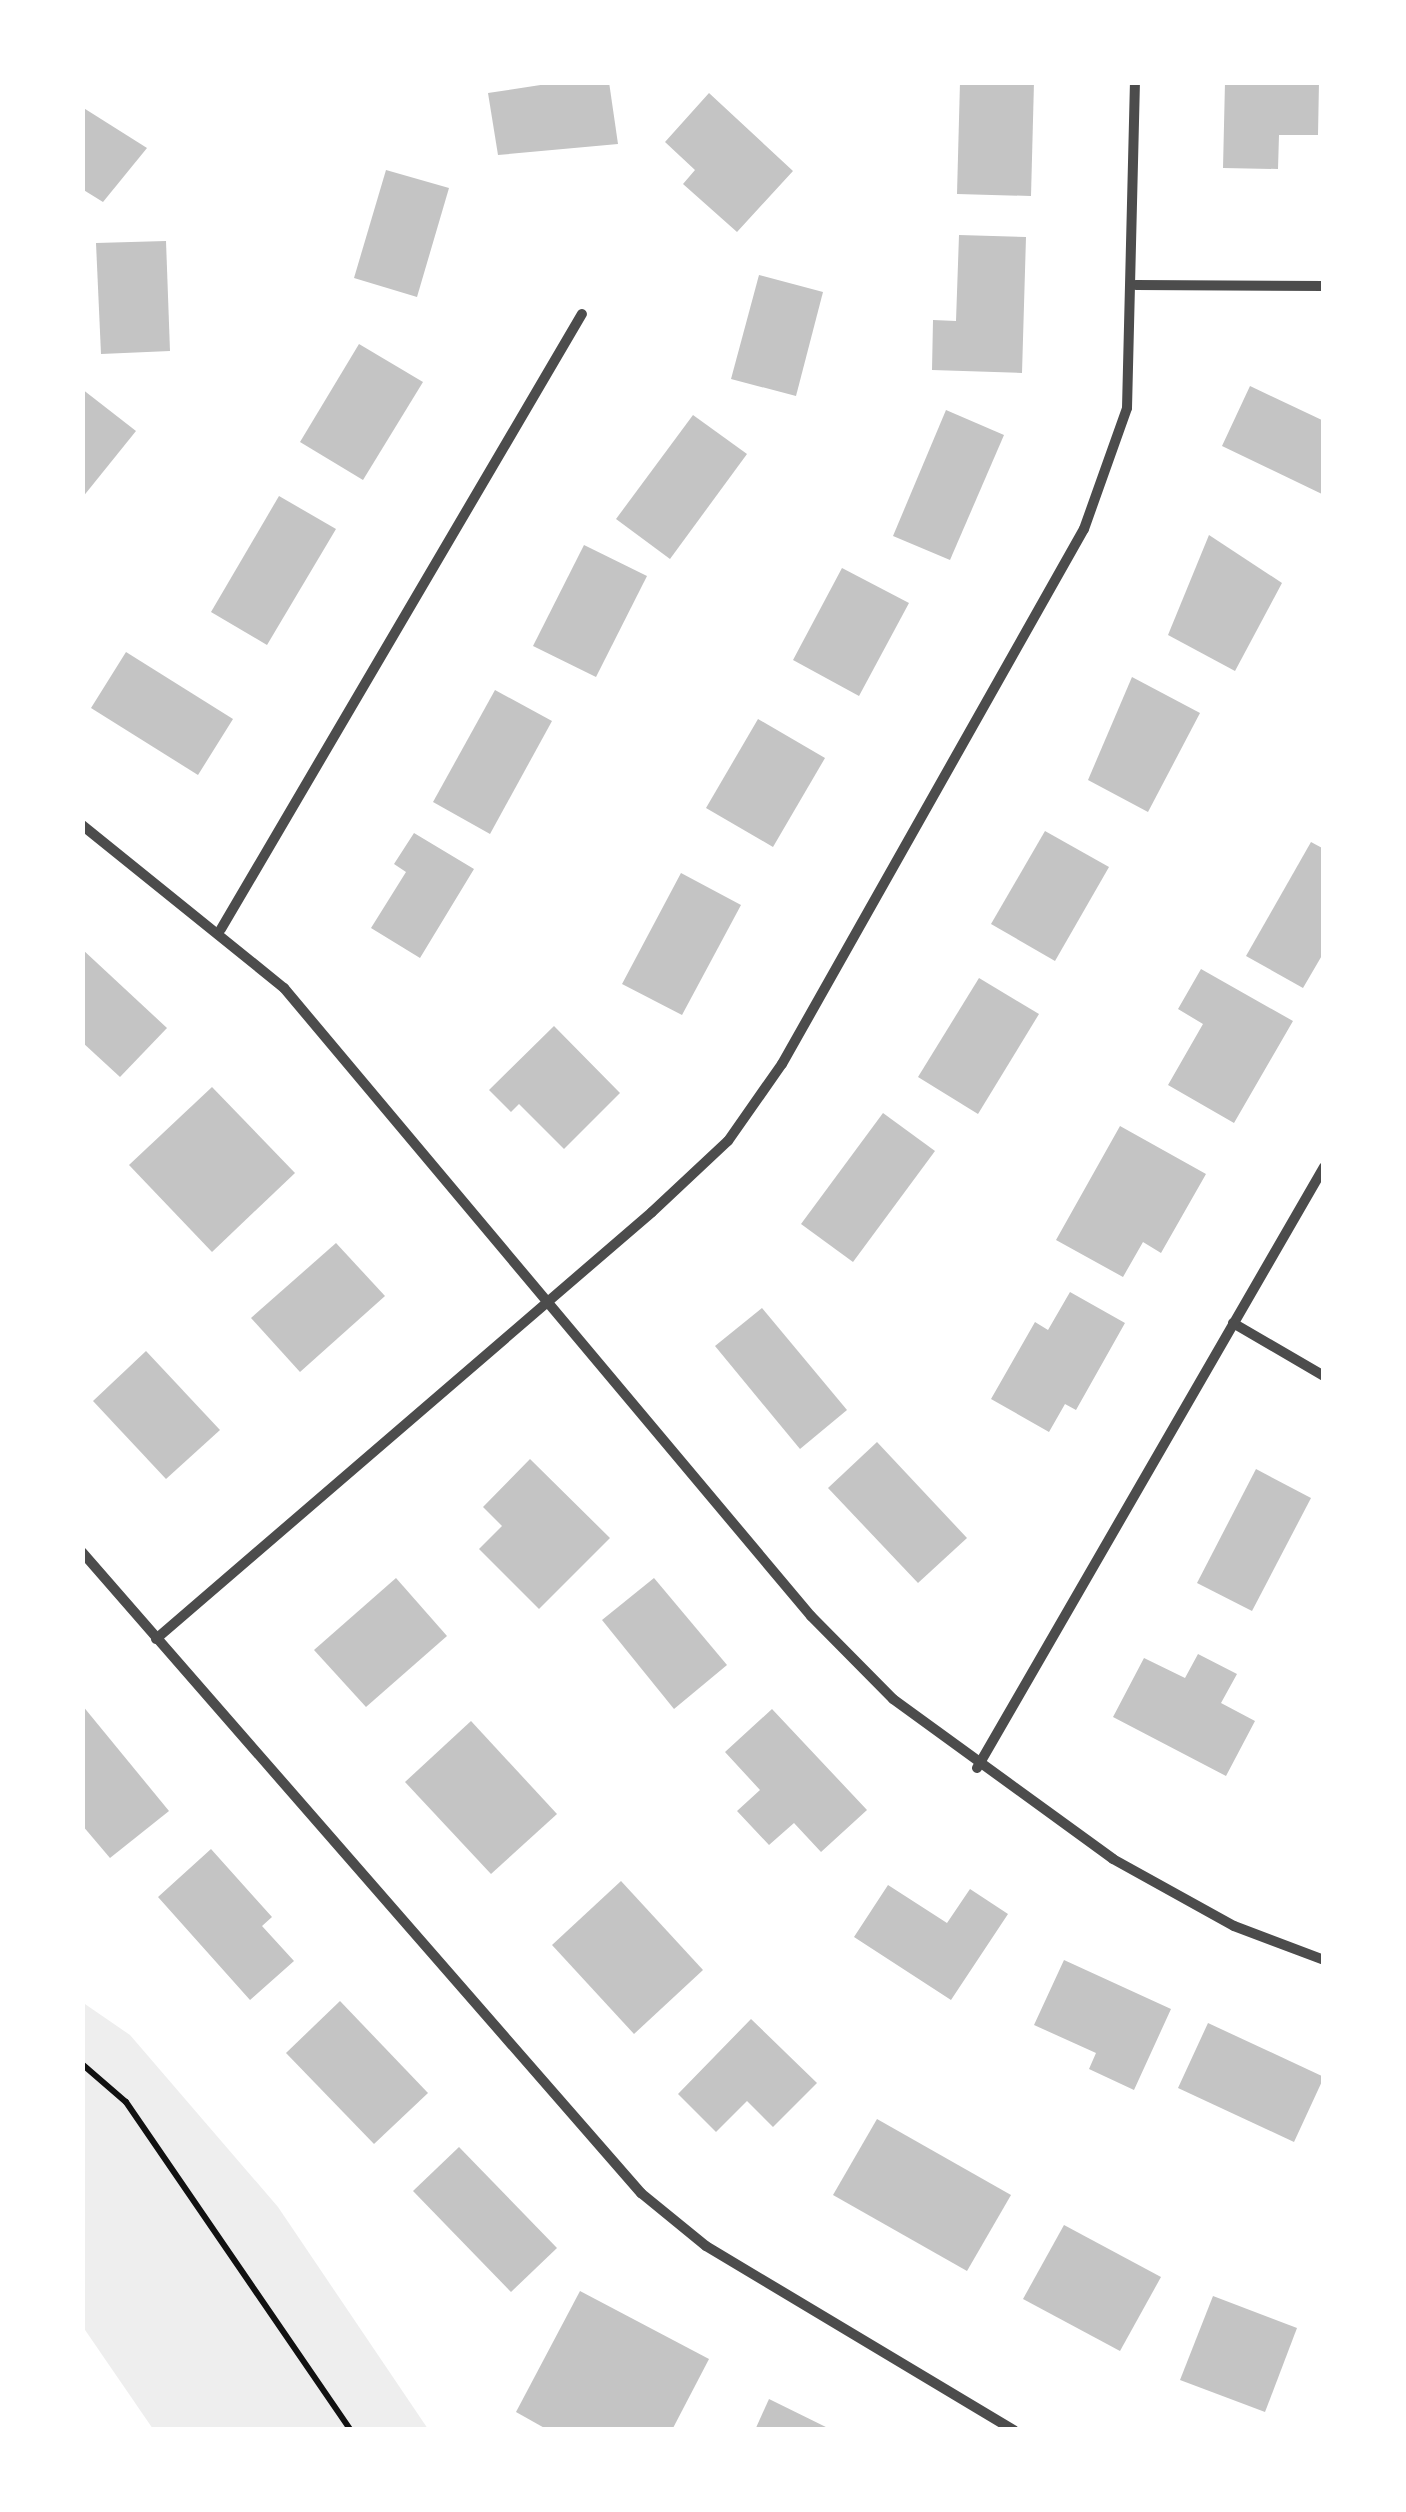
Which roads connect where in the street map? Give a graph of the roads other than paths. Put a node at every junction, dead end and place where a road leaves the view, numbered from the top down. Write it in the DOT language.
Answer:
graph roads {
  1 [pos="1135,82"];
  2 [pos="1136,285"];
  3 [pos="1324,286"];
  4 [pos="582,314"];
  5 [pos="82,825"];
  6 [pos="221,929"];
  7 [pos="1324,1166"];
  8 [pos="550,1302"];
  9 [pos="1233,1323"];
  10 [pos="1324,1376"];
  11 [pos="82,1552"];
  12 [pos="156,1639"];
  13 [pos="977,1768"];
  14 [pos="1324,1960"];
  15 [pos="1014,2430"];
  1 -- 2 [label="street"];
  2 -- 3 [label="street"];
  2 -- 8 [label="street"];
  4 -- 6 [label="street"];
  5 -- 6 [label="street"];
  6 -- 8 [label="street"];
  7 -- 9 [label="street"];
  8 -- 12 [label="street"];
  8 -- 13 [label="street"];
  9 -- 10 [label="street"];
  9 -- 13 [label="street"];
  11 -- 12 [label="street"];
  12 -- 15 [label="street"];
  13 -- 14 [label="street"];
}
